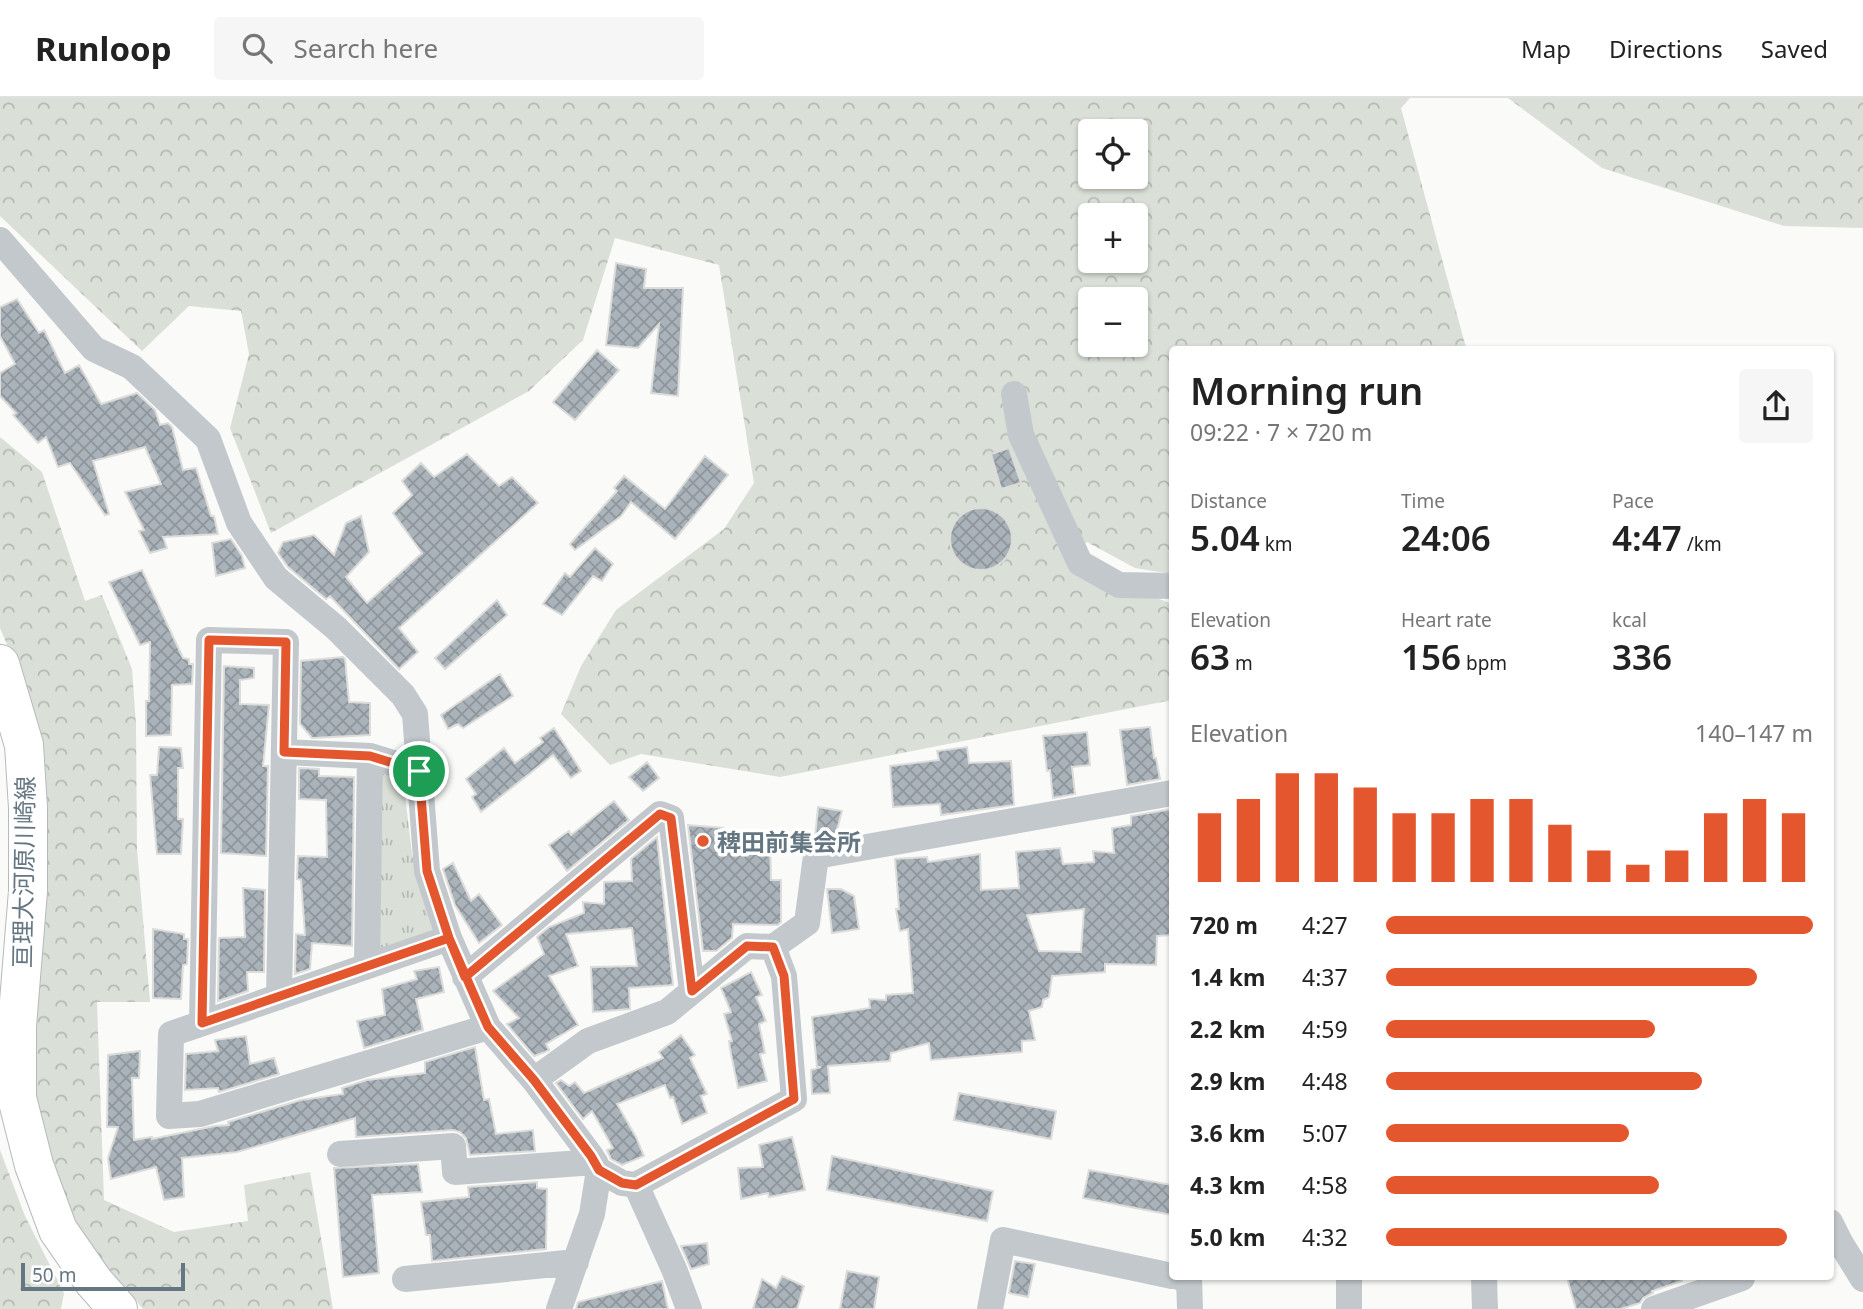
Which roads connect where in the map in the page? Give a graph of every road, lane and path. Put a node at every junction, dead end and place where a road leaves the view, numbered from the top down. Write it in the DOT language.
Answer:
graph roads {
  1 [pos="0,240"];
  2 [pos="1014,394"];
  3 [pos="1169,586"];
  4 [pos="0,664"];
  5 [pos="284,752"];
  6 [pos="370,756"];
  7 [pos="419,771"];
  8 [pos="1169,794"];
  9 [pos="449,938"];
  10 [pos="773,947"];
  11 [pos="367,966"];
  12 [pos="465,977"];
  13 [pos="692,991"];
  14 [pos="279,996"];
  15 [pos="202,1023"];
  16 [pos="488,1027"];
  17 [pos="534,1080"];
  18 [pos="340,1154"];
  19 [pos="597,1166"];
  20 [pos="636,1185"];
  21 [pos="1834,1237"];
  22 [pos="576,1262"];
  23 [pos="1169,1275"];
  24 [pos="405,1279"];
  25 [pos="1863,1279"];
  26 [pos="1189,1280"];
  27 [pos="1349,1280"];
  28 [pos="1483,1280"];
  29 [pos="1736,1280"];
  30 [pos="118,1309"];
  31 [pos="559,1309"];
  32 [pos="688,1309"];
  33 [pos="990,1309"];
  34 [pos="1190,1309"];
  35 [pos="1349,1309"];
  36 [pos="1485,1309"];
  37 [pos="1654,1309"];
  1 -- 7 [label="street"];
  2 -- 3 [label="street"];
  4 -- 30 [label="main road, 亘理大河原川崎線"];
  5 -- 6 [label="street"];
  5 -- 14 [label="street"];
  5 -- 15 [label="street"];
  6 -- 7 [label="street"];
  6 -- 11 [label="street"];
  7 -- 9 [label="street"];
  8 -- 10 [label="street"];
  9 -- 11 [label="street"];
  9 -- 12 [label="street"];
  10 -- 13 [label="street"];
  10 -- 20 [label="street"];
  11 -- 14 [label="street"];
  12 -- 13 [label="street"];
  12 -- 16 [label="street"];
  13 -- 17 [label="street"];
  14 -- 15 [label="street"];
  15 -- 16 [label="street"];
  16 -- 17 [label="street"];
  17 -- 19 [label="street"];
  18 -- 19 [label="street"];
  19 -- 20 [label="street"];
  19 -- 22 [label="street"];
  20 -- 32 [label="street"];
  21 -- 25 [label="street"];
  22 -- 24 [label="street"];
  22 -- 31 [label="street"];
  23 -- 33 [label="street"];
  26 -- 34 [label="street"];
  27 -- 35 [label="street"];
  28 -- 36 [label="street"];
  29 -- 37 [label="street"];
}
